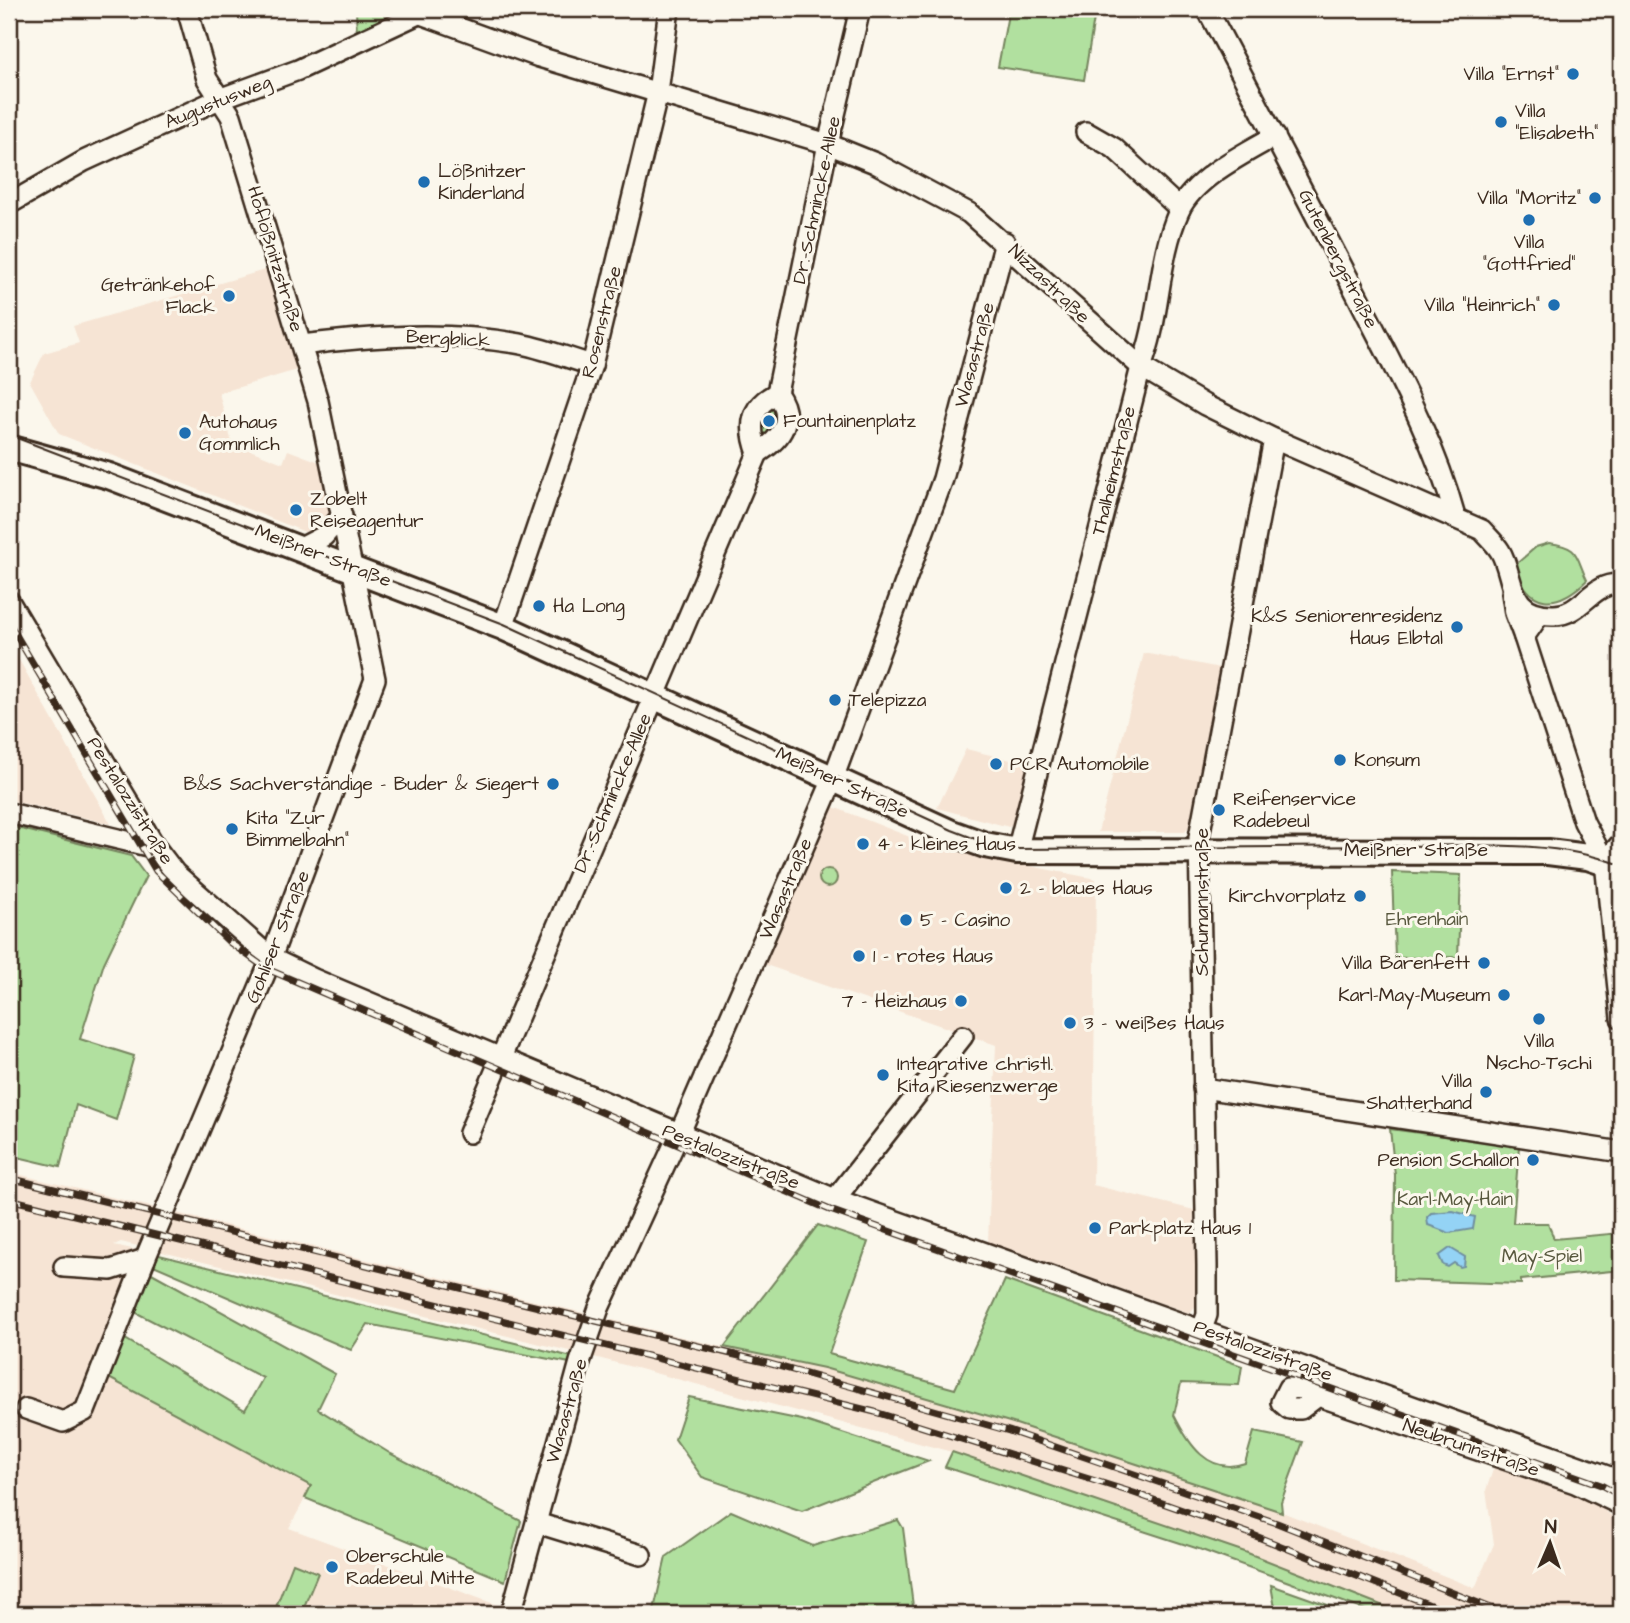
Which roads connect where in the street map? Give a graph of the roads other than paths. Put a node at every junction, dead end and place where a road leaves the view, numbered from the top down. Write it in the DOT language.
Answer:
graph roads {
  1 [pos="187,9"];
  2 [pos="670,9"];
  3 [pos="860,9"];
  4 [pos="1207,9"];
  5 [pos="422,11"];
  6 [pos="658,92"];
  7 [pos="219,99"];
  8 [pos="1086,132"];
  9 [pos="1275,136"];
  10 [pos="828,144"];
  11 [pos="9,204"];
  12 [pos="1180,209"];
  13 [pos="1005,242"];
  14 [pos="302,345"];
  15 [pos="592,365"];
  16 [pos="1141,367"];
  17 [pos="777,393"];
  18 [pos="9,430"];
  19 [pos="1275,439"];
  20 [pos="9,448"];
  21 [pos="758,453"];
  22 [pos="109,476"];
  23 [pos="342,516"];
  24 [pos="1455,516"];
  25 [pos="301,548"];
  26 [pos="351,566"];
  27 [pos="1621,585"];
  28 [pos="1512,593"];
  29 [pos="9,601"];
  30 [pos="1540,614"];
  31 [pos="503,627"];
  32 [pos="1524,637"];
  33 [pos="655,695"];
  34 [pos="833,779"];
  35 [pos="9,813"];
  36 [pos="1621,843"];
  37 [pos="156,848"];
  38 [pos="1017,851"];
  39 [pos="1199,851"];
  40 [pos="1613,865"];
  41 [pos="271,958"];
  42 [pos="1621,1017"];
  43 [pos="963,1036"];
  44 [pos="500,1058"];
  45 [pos="1203,1088"];
  46 [pos="469,1133"];
  47 [pos="678,1135"];
  48 [pos="1621,1152"];
  49 [pos="835,1199"];
  50 [pos="145,1259"];
  51 [pos="64,1266"];
  52 [pos="1202,1329"];
  53 [pos="1318,1396"];
  54 [pos="26,1409"];
  55 [pos="1621,1481"];
  56 [pos="1621,1506"];
  57 [pos="537,1523"];
  58 [pos="641,1555"];
  59 [pos="510,1614"];
  1 -- 7 [label="street, Hoflößnitzstraße"];
  2 -- 6 [label="street, Rosenstraße"];
  3 -- 10 [label="street, Dr.-Schmincke-Allee"];
  4 -- 9 [label="street, Gutenbergstraße"];
  5 -- 6 [label="street, Nizzastraße"];
  5 -- 7 [label="street, Augustusweg"];
  6 -- 10 [label="street, Nizzastraße"];
  6 -- 15 [label="street, Rosenstraße"];
  7 -- 11 [label="street, Augustusweg"];
  7 -- 14 [label="street, Hoflößnitzstraße"];
  8 -- 12 [label="street"];
  9 -- 12 [label="street, Thalheimstraße"];
  9 -- 24 [label="street, Gutenbergstraße"];
  10 -- 13 [label="street, Nizzastraße"];
  10 -- 17 [label="street, Dr.-Schmincke-Allee"];
  12 -- 16 [label="street, Thalheimstraße"];
  13 -- 16 [label="street, Nizzastraße"];
  13 -- 34 [label="street, Wasastraße"];
  14 -- 15 [label="street, Bergblick"];
  14 -- 23 [label="street, Hoflößnitzstraße"];
  15 -- 31 [label="street, Rosenstraße"];
  16 -- 19 [label="street, Nizzastraße"];
  16 -- 38 [label="street, Thalheimstraße"];
  17 -- 21 [label="street"];
  17 -- 21 [label="street, Dr.-Schmincke-Allee"];
  18 -- 22 [label="main road, Meißner Straße"];
  19 -- 24 [label="street, Nizzastraße"];
  19 -- 39 [label="street, Schumannstraße"];
  20 -- 22 [label="main road, Meißner Straße"];
  21 -- 33 [label="street, Dr.-Schmincke-Allee"];
  22 -- 25 [label="main road, Meißner Straße"];
  23 -- 25 [label="street"];
  23 -- 26 [label="street, Hoflößnitzstraße"];
  24 -- 28 [label="street, Nizzastraße"];
  25 -- 26 [label="main road, Meißner Straße"];
  26 -- 31 [label="main road, Meißner Straße"];
  26 -- 41 [label="street, Gohliser Straße"];
  27 -- 30 [label="street"];
  28 -- 30 [label="street"];
  28 -- 32 [label="street"];
  29 -- 37 [label="street, Pestalozzistraße"];
  30 -- 32 [label="street"];
  31 -- 33 [label="main road, Meißner Straße"];
  32 -- 40 [label="street"];
  33 -- 34 [label="main road, Meißner Straße"];
  33 -- 44 [label="street, Dr.-Schmincke-Allee"];
  34 -- 38 [label="main road, Meißner Straße"];
  34 -- 47 [label="street, Wasastraße"];
  35 -- 37 [label="street"];
  36 -- 40 [label="street"];
  37 -- 41 [label="street, Pestalozzistraße"];
  38 -- 39 [label="main road, Meißner Straße"];
  39 -- 40 [label="main road, Meißner Straße"];
  39 -- 45 [label="street, Schumannstraße"];
  40 -- 42 [label="street"];
  41 -- 44 [label="street, Pestalozzistraße"];
  41 -- 50 [label="street, Gohliser Straße"];
  43 -- 49 [label="street"];
  44 -- 46 [label="street, Dr.-Schmincke-Allee"];
  44 -- 47 [label="street, Pestalozzistraße"];
  45 -- 48 [label="street"];
  45 -- 52 [label="street, Schumannstraße"];
  47 -- 49 [label="street, Pestalozzistraße"];
  47 -- 57 [label="street, Wasastraße"];
  49 -- 52 [label="street, Pestalozzistraße"];
  50 -- 51 [label="street"];
  50 -- 54 [label="street, Gohliser Straße"];
  52 -- 55 [label="street, Pestalozzistraße"];
  53 -- 56 [label="street, Neubrunnstraße"];
  57 -- 58 [label="street"];
  57 -- 59 [label="street, Wasastraße"];
}
